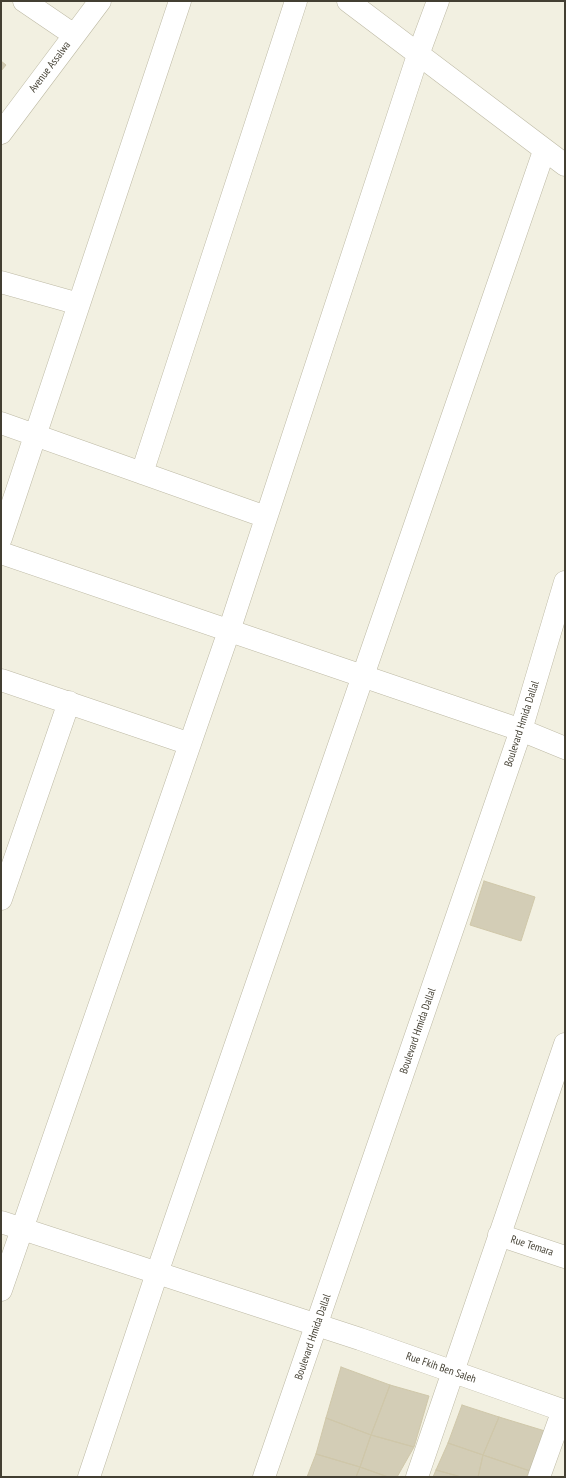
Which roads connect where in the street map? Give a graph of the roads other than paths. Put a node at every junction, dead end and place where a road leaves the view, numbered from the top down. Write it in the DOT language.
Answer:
graph roads {
  1 [pos="24,1"];
  2 [pos="100,1"];
  3 [pos="180,1"];
  4 [pos="296,1"];
  5 [pos="348,1"];
  6 [pos="438,1"];
  7 [pos="74,35"];
  8 [pos="418,55"];
  9 [pos="1,133"];
  10 [pos="544,151"];
  11 [pos="565,165"];
  12 [pos="1,282"];
  13 [pos="79,304"];
  14 [pos="1,423"];
  15 [pos="35,435"];
  16 [pos="142,473"];
  17 [pos="266,517"];
  18 [pos="1,538"];
  19 [pos="1,553"];
  20 [pos="565,582"];
  21 [pos="229,631"];
  22 [pos="364,677"];
  23 [pos="1,680"];
  24 [pos="69,702"];
  25 [pos="521,730"];
  26 [pos="190,744"];
  27 [pos="565,748"];
  28 [pos="1,899"];
  29 [pos="565,1044"];
  30 [pos="1,1222"];
  31 [pos="23,1229"];
  32 [pos="499,1235"];
  33 [pos="565,1257"];
  34 [pos="157,1273"];
  35 [pos="1,1290"];
  36 [pos="317,1325"];
  37 [pos="453,1372"];
  38 [pos="564,1410"];
  39 [pos="89,1477"];
  40 [pos="264,1477"];
  41 [pos="417,1477"];
  42 [pos="539,1477"];
  1 -- 7 [label="street"];
  2 -- 7 [label="street, Avenue Assalwa"];
  3 -- 13 [label="street"];
  4 -- 16 [label="street"];
  5 -- 8 [label="street"];
  6 -- 8 [label="street"];
  7 -- 9 [label="street, Avenue Assalwa"];
  8 -- 10 [label="street"];
  8 -- 17 [label="street"];
  10 -- 11 [label="street"];
  10 -- 22 [label="street"];
  12 -- 13 [label="street"];
  13 -- 15 [label="street"];
  14 -- 15 [label="street"];
  15 -- 16 [label="street"];
  15 -- 18 [label="street"];
  16 -- 17 [label="street"];
  17 -- 21 [label="street"];
  19 -- 21 [label="street"];
  20 -- 25 [label="street, Boulevard Hmida Dallal"];
  21 -- 22 [label="street"];
  21 -- 26 [label="street"];
  22 -- 25 [label="street"];
  22 -- 34 [label="street"];
  23 -- 24 [label="street"];
  24 -- 26 [label="street"];
  24 -- 28 [label="street"];
  25 -- 27 [label="street"];
  25 -- 36 [label="street, Boulevard Hmida Dallal"];
  26 -- 31 [label="street"];
  29 -- 32 [label="street"];
  30 -- 31 [label="street, Rue Fkih Ben Saleh"];
  31 -- 34 [label="street, Rue Fkih Ben Saleh"];
  31 -- 35 [label="street"];
  32 -- 33 [label="street, Rue Temara"];
  32 -- 37 [label="street"];
  34 -- 36 [label="street, Rue Fkih Ben Saleh"];
  34 -- 39 [label="street"];
  36 -- 37 [label="street, Rue Fkih Ben Saleh"];
  36 -- 40 [label="street, Boulevard Hmida Dallal"];
  37 -- 38 [label="street, Rue Fkih Ben Saleh"];
  37 -- 41 [label="street"];
  38 -- 42 [label="street"];
}
